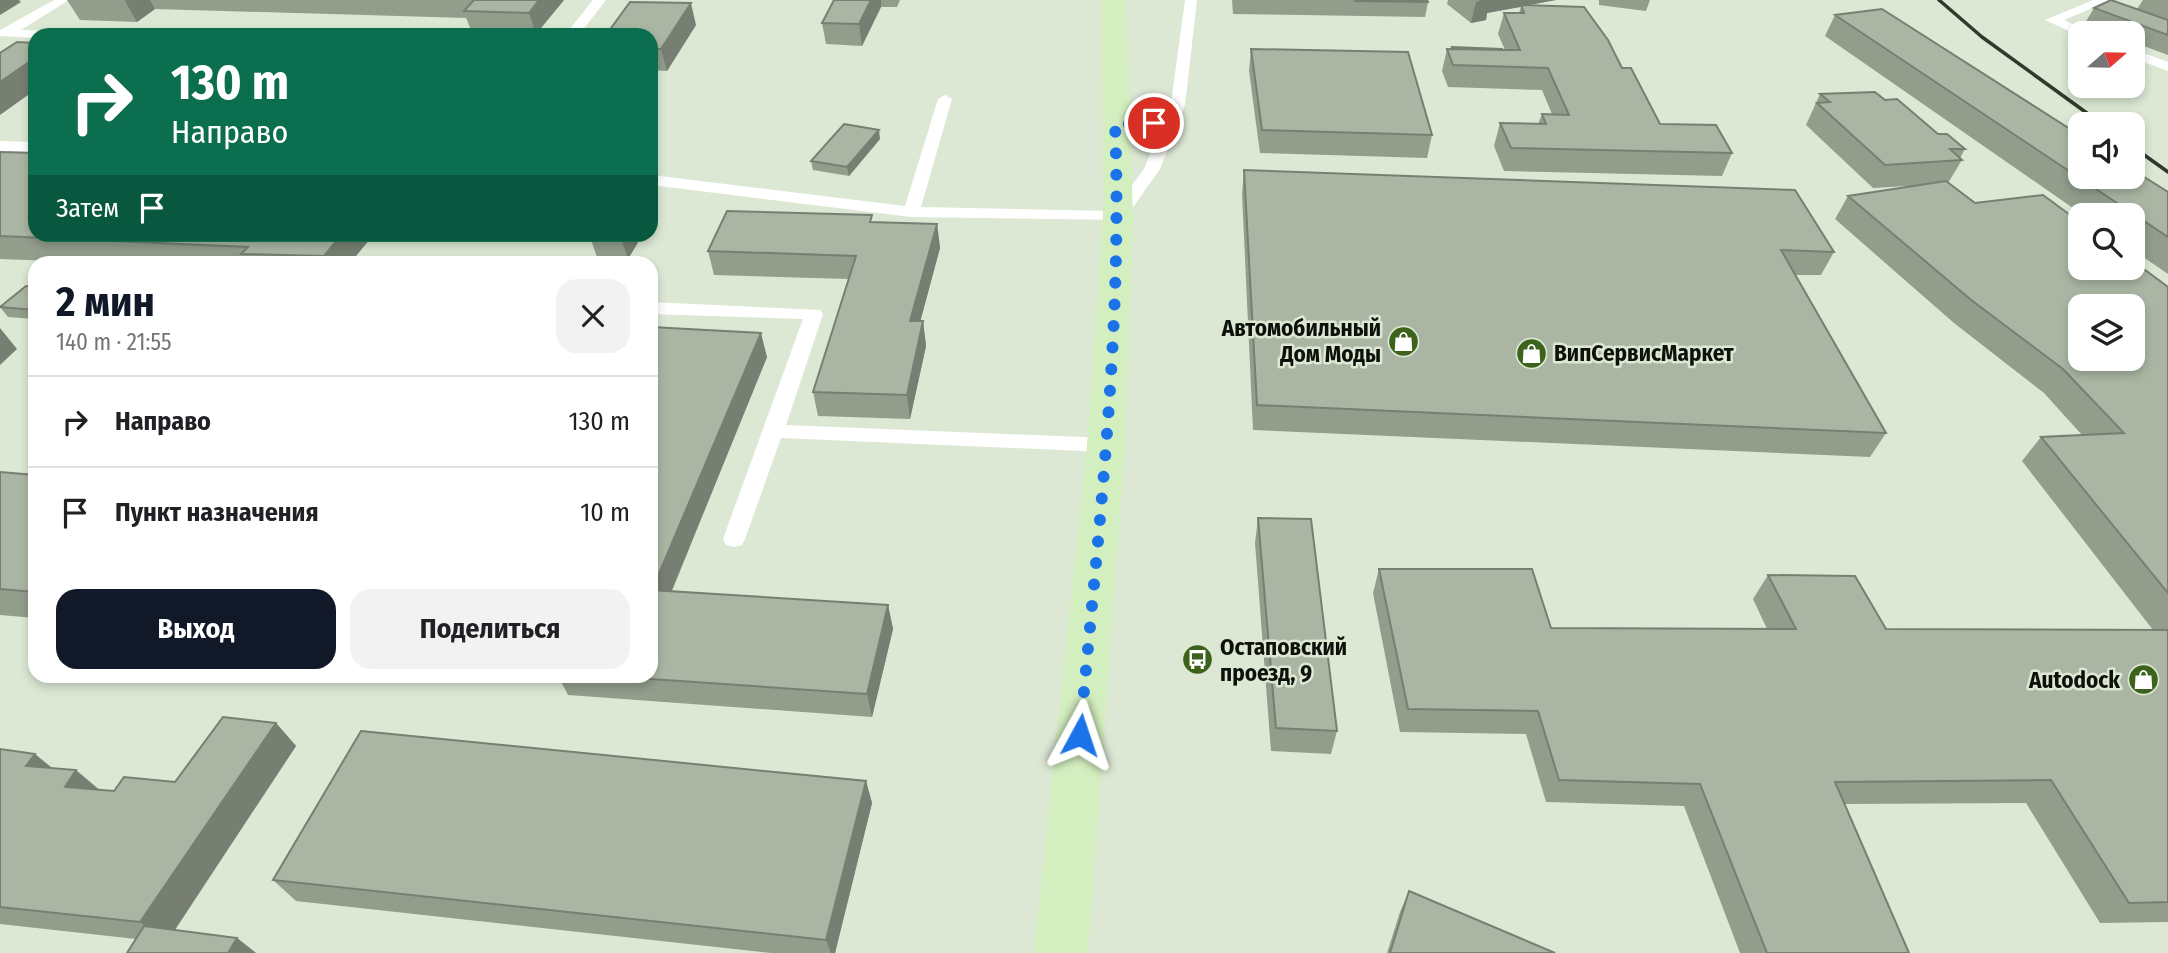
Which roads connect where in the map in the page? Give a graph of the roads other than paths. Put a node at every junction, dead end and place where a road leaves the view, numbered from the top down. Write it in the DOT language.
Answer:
graph roads {
  1 [pos="63,0"];
  2 [pos="600,0"];
  3 [pos="1114,0"];
  4 [pos="1191,0"];
  5 [pos="2058,0"];
  6 [pos="2101,2"];
  7 [pos="2076,11"];
  8 [pos="2120,12"];
  9 [pos="2068,26"];
  10 [pos="578,28"];
  11 [pos="2,35"];
  12 [pos="28,35"];
  13 [pos="2146,58"];
  14 [pos="2168,67"];
  15 [pos="945,99"];
  16 [pos="1178,105"];
  17 [pos="1115,124"];
  18 [pos="0,146"];
  19 [pos="28,147"];
  20 [pos="658,181"];
  21 [pos="911,212"];
  22 [pos="1118,216"];
  23 [pos="658,308"];
  24 [pos="774,431"];
  25 [pos="1106,445"];
  26 [pos="734,539"];
  27 [pos="1061,953"];
  1 -- 11 [label="lane"];
  2 -- 10 [label="lane"];
  3 -- 17 [label="main road"];
  4 -- 16 [label="lane"];
  5 -- 7 [label="lane"];
  6 -- 7 [label="lane"];
  6 -- 8 [label="lane"];
  7 -- 9 [label="lane"];
  11 -- 12 [label="lane"];
  13 -- 14 [label="lane"];
  15 -- 21 [label="lane"];
  16 -- 17 [label="lane"];
  16 -- 22 [label="lane"];
  17 -- 22 [label="main road"];
  18 -- 19 [label="lane"];
  20 -- 21 [label="lane"];
  21 -- 22 [label="lane"];
  22 -- 25 [label="main road"];
  23 -- 24 [label="lane"];
  24 -- 25 [label="lane"];
  24 -- 26 [label="lane"];
  25 -- 27 [label="main road"];
}
